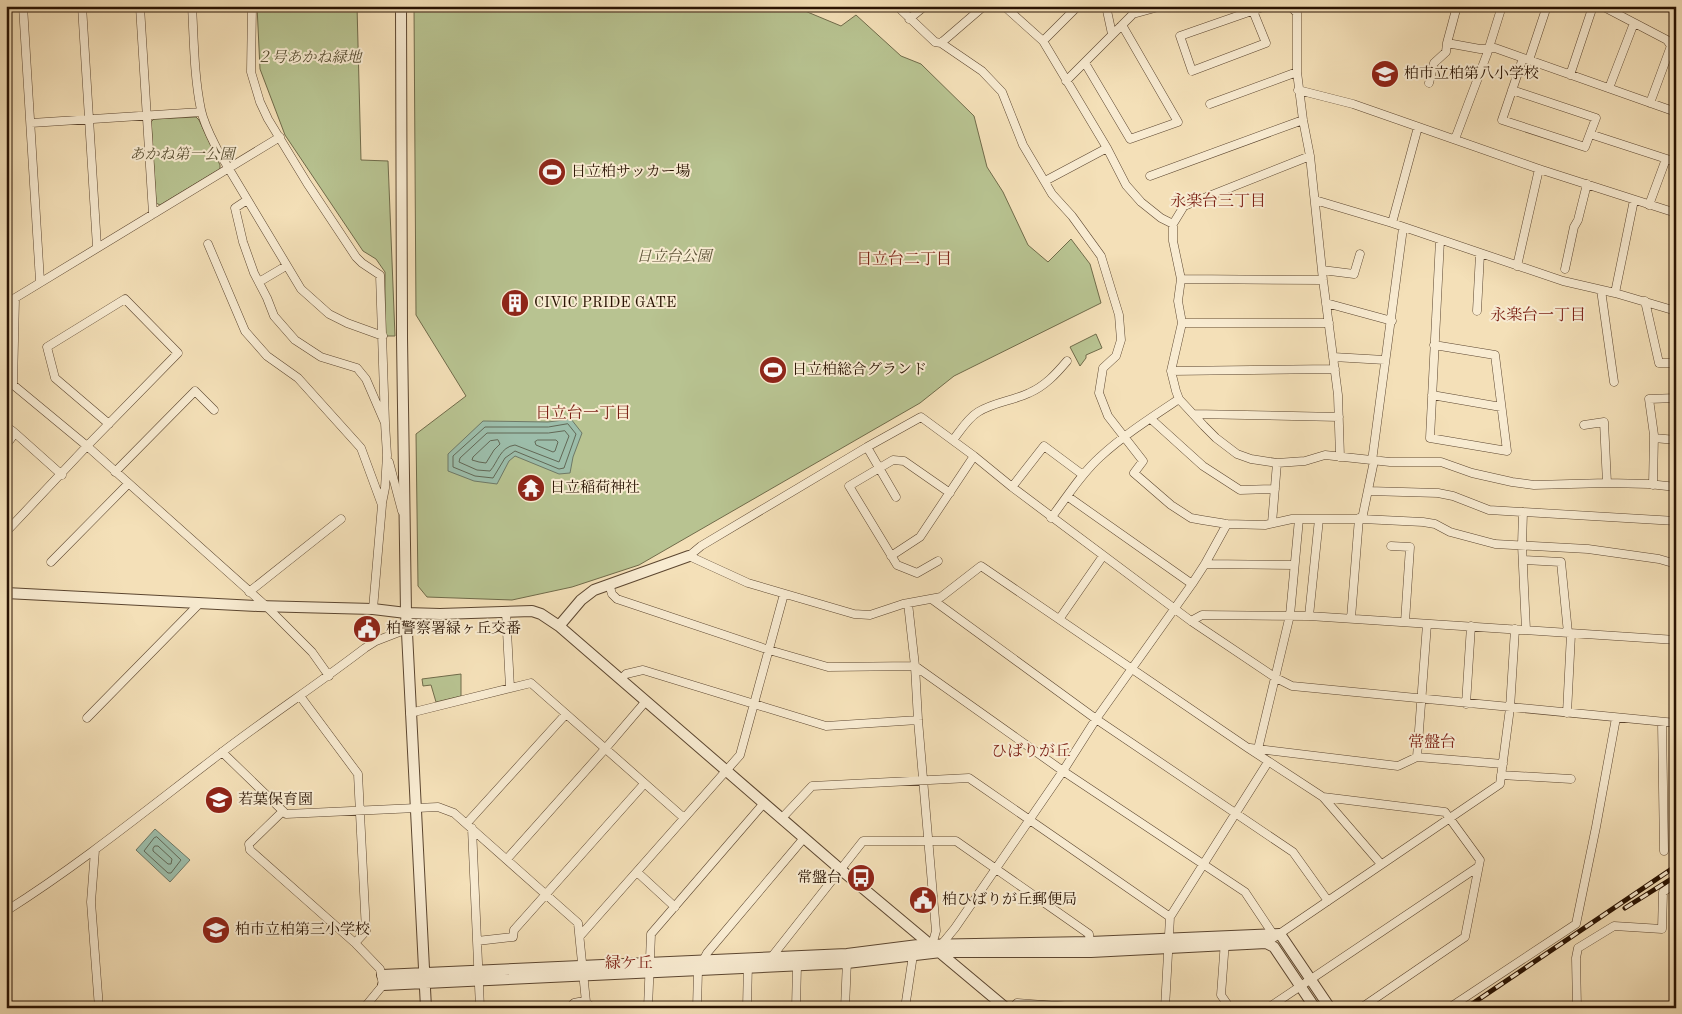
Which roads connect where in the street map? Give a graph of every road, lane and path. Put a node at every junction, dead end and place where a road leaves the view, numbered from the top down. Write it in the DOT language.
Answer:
graph roads {
  1 [pos="23,6"];
  2 [pos="82,6"];
  3 [pos="156,6"];
  4 [pos="192,6"];
  5 [pos="252,6"];
  6 [pos="401,6"];
  7 [pos="897,6"];
  8 [pos="924,6"];
  9 [pos="984,6"];
  10 [pos="1078,6"];
  11 [pos="1106,6"];
  12 [pos="1266,6"];
  13 [pos="1290,6"];
  14 [pos="1457,6"];
  15 [pos="1502,6"];
  16 [pos="1547,6"];
  17 [pos="1594,6"];
  18 [pos="1602,6"];
  19 [pos="136,7"];
  20 [pos="1008,7"];
  21 [pos="1159,7"];
  22 [pos="1253,11"];
  23 [pos="909,19"];
  24 [pos="1634,23"];
  25 [pos="1122,24"];
  26 [pos="1112,34"];
  27 [pos="1043,41"];
  28 [pos="941,43"];
  29 [pos="1447,43"];
  30 [pos="1488,48"];
  31 [pos="1526,59"];
  32 [pos="1084,63"];
  33 [pos="1297,72"];
  34 [pos="1570,75"];
  35 [pos="1066,81"];
  36 [pos="1429,83"];
  37 [pos="1609,88"];
  38 [pos="1298,90"];
  39 [pos="1512,90"];
  40 [pos="1650,103"];
  41 [pos="1210,104"];
  42 [pos="201,112"];
  43 [pos="1676,112"];
  44 [pos="146,115"];
  45 [pos="88,119"];
  46 [pos="1303,120"];
  47 [pos="31,123"];
  48 [pos="1418,127"];
  49 [pos="1590,134"];
  50 [pos="280,137"];
  51 [pos="1455,139"];
  52 [pos="1107,148"];
  53 [pos="1310,156"];
  54 [pos="1666,159"];
  55 [pos="1676,162"];
  56 [pos="228,168"];
  57 [pos="1539,169"];
  58 [pos="1150,176"];
  59 [pos="1045,181"];
  60 [pos="1587,184"];
  61 [pos="247,200"];
  62 [pos="1314,200"];
  63 [pos="1634,200"];
  64 [pos="1649,205"];
  65 [pos="1676,213"];
  66 [pos="153,214"];
  67 [pos="1392,223"];
  68 [pos="1173,224"];
  69 [pos="1403,228"];
  70 [pos="1440,240"];
  71 [pos="208,244"];
  72 [pos="97,247"];
  73 [pos="1360,254"];
  74 [pos="1480,254"];
  75 [pos="286,266"];
  76 [pos="1517,266"];
  77 [pos="1565,269"];
  78 [pos="1322,270"];
  79 [pos="1181,279"];
  80 [pos="1323,280"];
  81 [pos="40,281"];
  82 [pos="259,282"];
  83 [pos="1601,290"];
  84 [pos="1615,293"];
  85 [pos="1645,301"];
  86 [pos="1326,303"];
  87 [pos="1477,311"];
  88 [pos="1676,311"];
  89 [pos="1392,321"];
  90 [pos="1182,323"];
  91 [pos="1329,323"];
  92 [pos="382,336"];
  93 [pos="1434,345"];
  94 [pos="1333,357"];
  95 [pos="1385,360"];
  96 [pos="1067,361"];
  97 [pos="1676,363"];
  98 [pos="1335,369"];
  99 [pos="1171,371"];
  100 [pos="9,382"];
  101 [pos="1614,382"];
  102 [pos="1432,395"];
  103 [pos="1676,398"];
  104 [pos="1179,399"];
  105 [pos="1501,407"];
  106 [pos="214,410"];
  107 [pos="1193,414"];
  108 [pos="1339,417"];
  109 [pos="1151,419"];
  110 [pos="385,423"];
  111 [pos="109,424"];
  112 [pos="1584,425"];
  113 [pos="6,426"];
  114 [pos="15,433"];
  115 [pos="1123,438"];
  116 [pos="1654,438"];
  117 [pos="952,440"];
  118 [pos="1676,440"];
  119 [pos="6,445"];
  120 [pos="87,446"];
  121 [pos="867,447"];
  122 [pos="387,455"];
  123 [pos="974,456"];
  124 [pos="1340,458"];
  125 [pos="1373,461"];
  126 [pos="1277,463"];
  127 [pos="880,468"];
  128 [pos="115,472"];
  129 [pos="62,475"];
  130 [pos="1083,475"];
  131 [pos="1607,483"];
  132 [pos="128,484"];
  133 [pos="1653,485"];
  134 [pos="1012,488"];
  135 [pos="1676,488"];
  136 [pos="1275,489"];
  137 [pos="1368,491"];
  138 [pos="950,493"];
  139 [pos="1068,496"];
  140 [pos="896,497"];
  141 [pos="382,505"];
  142 [pos="1524,512"];
  143 [pos="1051,518"];
  144 [pos="1361,518"];
  145 [pos="341,519"];
  146 [pos="404,519"];
  147 [pos="1299,519"];
  148 [pos="1319,519"];
  149 [pos="1676,521"];
  150 [pos="1272,523"];
  151 [pos="1227,524"];
  152 [pos="6,532"];
  153 [pos="1522,545"];
  154 [pos="1391,546"];
  155 [pos="689,556"];
  156 [pos="891,556"];
  157 [pos="1103,556"];
  158 [pos="1523,560"];
  159 [pos="938,561"];
  160 [pos="50,562"];
  161 [pos="1205,564"];
  162 [pos="1676,564"];
  163 [pos="1294,565"];
  164 [pos="609,584"];
  165 [pos="1192,584"];
  166 [pos="249,592"];
  167 [pos="6,593"];
  168 [pos="784,594"];
  169 [pos="933,600"];
  170 [pos="908,603"];
  171 [pos="200,604"];
  172 [pos="266,606"];
  173 [pos="1174,608"];
  174 [pos="373,609"];
  175 [pos="506,612"];
  176 [pos="406,613"];
  177 [pos="1290,615"];
  178 [pos="1309,616"];
  179 [pos="1060,618"];
  180 [pos="1351,618"];
  181 [pos="1191,621"];
  182 [pos="1405,622"];
  183 [pos="1427,624"];
  184 [pos="559,626"];
  185 [pos="1471,626"];
  186 [pos="407,629"];
  187 [pos="1516,629"];
  188 [pos="1526,630"];
  189 [pos="1569,633"];
  190 [pos="1676,640"];
  191 [pos="770,650"];
  192 [pos="915,666"];
  193 [pos="1132,668"];
  194 [pos="329,676"];
  195 [pos="1276,678"];
  196 [pos="621,680"];
  197 [pos="510,688"];
  198 [pos="300,696"];
  199 [pos="1421,699"];
  200 [pos="646,700"];
  201 [pos="1466,704"];
  202 [pos="754,705"];
  203 [pos="1510,708"];
  204 [pos="410,713"];
  205 [pos="1567,713"];
  206 [pos="566,714"];
  207 [pos="87,718"];
  208 [pos="1616,718"];
  209 [pos="1096,719"];
  210 [pos="918,720"];
  211 [pos="1662,722"];
  212 [pos="1676,723"];
  213 [pos="1248,748"];
  214 [pos="1258,748"];
  215 [pos="605,749"];
  216 [pos="222,752"];
  217 [pos="1417,757"];
  218 [pos="1268,762"];
  219 [pos="1503,764"];
  220 [pos="1063,770"];
  221 [pos="727,771"];
  222 [pos="1501,775"];
  223 [pos="923,779"];
  224 [pos="1571,779"];
  225 [pos="644,784"];
  226 [pos="1323,797"];
  227 [pos="764,803"];
  228 [pos="416,808"];
  229 [pos="359,810"];
  230 [pos="283,811"];
  231 [pos="1236,813"];
  232 [pos="684,818"];
  233 [pos="782,818"];
  234 [pos="1450,819"];
  235 [pos="1030,820"];
  236 [pos="469,825"];
  237 [pos="804,838"];
  238 [pos="928,841"];
  239 [pos="96,850"];
  240 [pos="1664,851"];
  241 [pos="507,859"];
  242 [pos="1203,864"];
  243 [pos="1381,864"];
  244 [pos="1478,866"];
  245 [pos="840,868"];
  246 [pos="996,869"];
  247 [pos="637,872"];
  248 [pos="1676,883"];
  249 [pos="546,894"];
  250 [pos="1328,901"];
  251 [pos="675,907"];
  252 [pos="6,911"];
  253 [pos="1170,918"];
  254 [pos="1276,934"];
  255 [pos="580,936"];
  256 [pos="477,941"];
  257 [pos="1225,941"];
  258 [pos="355,943"];
  259 [pos="1169,943"];
  260 [pos="1266,943"];
  261 [pos="938,947"];
  262 [pos="1090,947"];
  263 [pos="913,955"];
  264 [pos="772,957"];
  265 [pos="847,958"];
  266 [pos="704,960"];
  267 [pos="748,963"];
  268 [pos="797,966"];
  269 [pos="764,967"];
  270 [pos="650,968"];
  271 [pos="698,970"];
  272 [pos="583,971"];
  273 [pos="478,975"];
  274 [pos="424,978"];
  275 [pos="1311,979"];
  276 [pos="382,980"];
  277 [pos="1301,986"];
  278 [pos="586,1002"];
  279 [pos="999,1006"];
  280 [pos="99,1008"];
  281 [pos="364,1008"];
  282 [pos="426,1008"];
  283 [pos="480,1008"];
  284 [pos="569,1008"];
  285 [pos="593,1008"];
  286 [pos="648,1008"];
  287 [pos="697,1008"];
  288 [pos="746,1008"];
  289 [pos="796,1008"];
  290 [pos="845,1008"];
  291 [pos="905,1008"];
  292 [pos="1012,1008"];
  293 [pos="1086,1008"];
  294 [pos="1165,1008"];
  295 [pos="1230,1008"];
  296 [pos="1268,1008"];
  297 [pos="1316,1008"];
  298 [pos="1330,1008"];
  299 [pos="1361,1008"];
  300 [pos="1448,1008"];
  301 [pos="1578,1008"];
  1 -- 47 [label="street"];
  2 -- 45 [label="street"];
  3 -- 19 [label="street"];
  4 -- 42 [label="street"];
  5 -- 50 [label="street"];
  6 -- 146 [label="street"];
  7 -- 23 [label="street"];
  8 -- 23 [label="street"];
  9 -- 28 [label="street"];
  10 -- 27 [label="street"];
  11 -- 26 [label="street"];
  12 -- 22 [label="street"];
  13 -- 33 [label="street"];
  14 -- 29 [label="street"];
  15 -- 30 [label="street"];
  16 -- 31 [label="street"];
  17 -- 34 [label="street"];
  18 -- 24 [label="street"];
  19 -- 44 [label="street"];
  20 -- 27 [label="street"];
  21 -- 25 [label="street"];
  22 -- 22 [label="street"];
  23 -- 28 [label="street"];
  24 -- 37 [label="street"];
  24 -- 40 [label="street"];
  25 -- 26 [label="street"];
  25 -- 32 [label="street"];
  26 -- 32 [label="street"];
  27 -- 35 [label="street"];
  28 -- 59 [label="street"];
  29 -- 30 [label="street"];
  29 -- 36 [label="street"];
  30 -- 31 [label="street"];
  30 -- 51 [label="street"];
  31 -- 34 [label="street"];
  31 -- 39 [label="street"];
  32 -- 35 [label="street"];
  33 -- 38 [label="street"];
  33 -- 41 [label="street"];
  34 -- 37 [label="street"];
  35 -- 52 [label="street"];
  37 -- 40 [label="street"];
  38 -- 46 [label="street"];
  38 -- 48 [label="street"];
  39 -- 49 [label="street"];
  39 -- 49 [label="street"];
  40 -- 43 [label="street"];
  42 -- 44 [label="street"];
  42 -- 56 [label="street"];
  44 -- 45 [label="street"];
  44 -- 66 [label="street"];
  45 -- 47 [label="street"];
  45 -- 72 [label="street"];
  46 -- 53 [label="street"];
  46 -- 58 [label="street"];
  47 -- 81 [label="street"];
  48 -- 51 [label="street"];
  48 -- 67 [label="street"];
  49 -- 54 [label="street"];
  50 -- 56 [label="street"];
  50 -- 92 [label="street"];
  51 -- 57 [label="street"];
  52 -- 59 [label="street"];
  52 -- 68 [label="street"];
  53 -- 62 [label="street"];
  53 -- 68 [label="street"];
  54 -- 55 [label="street"];
  54 -- 64 [label="street"];
  56 -- 61 [label="street"];
  56 -- 66 [label="street"];
  57 -- 60 [label="street"];
  57 -- 76 [label="street"];
  59 -- 115 [label="street"];
  60 -- 63 [label="street"];
  60 -- 77 [label="street"];
  61 -- 75 [label="street"];
  61 -- 82 [label="street"];
  62 -- 67 [label="street"];
  62 -- 78 [label="street"];
  63 -- 64 [label="street"];
  63 -- 84 [label="street"];
  64 -- 65 [label="street"];
  66 -- 72 [label="street"];
  67 -- 69 [label="street"];
  68 -- 79 [label="street"];
  69 -- 70 [label="street"];
  69 -- 89 [label="street"];
  70 -- 74 [label="street"];
  70 -- 93 [label="street"];
  71 -- 141 [label="street"];
  72 -- 81 [label="street"];
  73 -- 78 [label="street"];
  74 -- 76 [label="street"];
  74 -- 87 [label="street"];
  75 -- 82 [label="street"];
  75 -- 92 [label="street"];
  76 -- 83 [label="street"];
  78 -- 80 [label="street"];
  79 -- 80 [label="street"];
  79 -- 90 [label="street"];
  80 -- 86 [label="street"];
  81 -- 100 [label="street"];
  82 -- 110 [label="street"];
  83 -- 84 [label="street"];
  83 -- 101 [label="street"];
  84 -- 85 [label="street"];
  85 -- 88 [label="street"];
  85 -- 97 [label="street"];
  86 -- 89 [label="street"];
  86 -- 91 [label="street"];
  89 -- 95 [label="street"];
  90 -- 91 [label="street"];
  90 -- 99 [label="street"];
  91 -- 94 [label="street"];
  92 -- 110 [label="street"];
  93 -- 102 [label="street"];
  93 -- 105 [label="street"];
  94 -- 95 [label="street"];
  94 -- 98 [label="street"];
  95 -- 125 [label="street"];
  96 -- 117 [label="street"];
  98 -- 99 [label="street"];
  98 -- 108 [label="street"];
  99 -- 104 [label="street"];
  100 -- 120 [label="street"];
  102 -- 105 [label="street"];
  102 -- 105 [label="street"];
  103 -- 116 [label="street"];
  104 -- 107 [label="street"];
  104 -- 109 [label="street"];
  106 -- 128 [label="street"];
  107 -- 108 [label="street"];
  107 -- 126 [label="street"];
  108 -- 124 [label="street"];
  109 -- 115 [label="street"];
  109 -- 136 [label="street"];
  110 -- 122 [label="street"];
  111 -- 111 [label="street"];
  111 -- 120 [label="street"];
  112 -- 131 [label="street"];
  113 -- 114 [label="street"];
  114 -- 119 [label="street"];
  114 -- 129 [label="street"];
  115 -- 130 [label="street"];
  115 -- 151 [label="street"];
  116 -- 118 [label="street"];
  116 -- 133 [label="street"];
  117 -- 121 [label="street"];
  117 -- 123 [label="street"];
  120 -- 128 [label="street"];
  120 -- 129 [label="street"];
  121 -- 127 [label="street"];
  121 -- 155 [label="street"];
  122 -- 141 [label="street"];
  122 -- 146 [label="street"];
  123 -- 134 [label="street"];
  123 -- 138 [label="street"];
  124 -- 125 [label="street"];
  124 -- 126 [label="street"];
  125 -- 131 [label="street"];
  125 -- 137 [label="street"];
  126 -- 136 [label="street"];
  127 -- 138 [label="street"];
  127 -- 140 [label="street"];
  127 -- 156 [label="street"];
  128 -- 132 [label="street"];
  129 -- 152 [label="street"];
  130 -- 134 [label="street"];
  130 -- 139 [label="street"];
  131 -- 133 [label="street"];
  132 -- 160 [label="street"];
  132 -- 166 [label="street"];
  133 -- 135 [label="street"];
  134 -- 143 [label="street"];
  136 -- 150 [label="street"];
  137 -- 142 [label="street"];
  137 -- 144 [label="street"];
  138 -- 156 [label="street"];
  139 -- 143 [label="street"];
  139 -- 165 [label="street"];
  141 -- 174 [label="street"];
  142 -- 149 [label="street"];
  142 -- 153 [label="street"];
  143 -- 157 [label="street"];
  144 -- 148 [label="street"];
  144 -- 153 [label="street"];
  144 -- 180 [label="street"];
  145 -- 166 [label="street"];
  146 -- 176 [label="street"];
  147 -- 148 [label="street"];
  147 -- 150 [label="street"];
  147 -- 163 [label="street"];
  148 -- 178 [label="street"];
  150 -- 151 [label="street"];
  151 -- 161 [label="street"];
  153 -- 158 [label="street"];
  153 -- 162 [label="street"];
  154 -- 182 [label="street"];
  155 -- 164 [label="street"];
  155 -- 168 [label="street"];
  156 -- 159 [label="street"];
  157 -- 173 [label="street"];
  157 -- 179 [label="street"];
  158 -- 188 [label="street"];
  158 -- 189 [label="street"];
  161 -- 163 [label="street"];
  161 -- 165 [label="street"];
  163 -- 177 [label="street"];
  164 -- 184 [label="street"];
  164 -- 191 [label="street"];
  165 -- 173 [label="street"];
  166 -- 172 [label="street"];
  167 -- 171 [label="street"];
  168 -- 170 [label="street"];
  168 -- 191 [label="street"];
  169 -- 170 [label="street"];
  169 -- 179 [label="street"];
  169 -- 209 [label="street"];
  170 -- 192 [label="street"];
  171 -- 172 [label="street"];
  171 -- 207 [label="street"];
  172 -- 174 [label="street"];
  172 -- 194 [label="street"];
  173 -- 181 [label="street"];
  173 -- 193 [label="street"];
  174 -- 176 [label="street"];
  175 -- 176 [label="street"];
  175 -- 184 [label="street"];
  175 -- 197 [label="street"];
  176 -- 186 [label="street"];
  177 -- 178 [label="street"];
  177 -- 181 [label="street"];
  177 -- 195 [label="street"];
  178 -- 180 [label="street"];
  179 -- 193 [label="street"];
  180 -- 182 [label="street"];
  181 -- 195 [label="street"];
  182 -- 183 [label="street"];
  183 -- 185 [label="street"];
  183 -- 199 [label="street"];
  184 -- 196 [label="street"];
  185 -- 187 [label="street"];
  185 -- 201 [label="street"];
  186 -- 194 [label="street"];
  186 -- 204 [label="street"];
  187 -- 188 [label="street"];
  187 -- 203 [label="street"];
  188 -- 189 [label="street"];
  189 -- 190 [label="street"];
  189 -- 205 [label="street"];
  191 -- 192 [label="street"];
  191 -- 202 [label="street"];
  192 -- 210 [label="street"];
  192 -- 220 [label="street"];
  193 -- 209 [label="street"];
  193 -- 213 [label="street"];
  194 -- 198 [label="street"];
  195 -- 199 [label="street"];
  195 -- 214 [label="street"];
  196 -- 200 [label="street"];
  196 -- 202 [label="street"];
  197 -- 204 [label="street"];
  197 -- 206 [label="street"];
  198 -- 216 [label="street"];
  198 -- 229 [label="street"];
  199 -- 201 [label="street"];
  199 -- 217 [label="street"];
  200 -- 215 [label="street"];
  200 -- 221 [label="street"];
  201 -- 203 [label="street"];
  202 -- 210 [label="street"];
  202 -- 221 [label="street"];
  203 -- 205 [label="street"];
  203 -- 219 [label="street"];
  204 -- 228 [label="street"];
  205 -- 208 [label="street"];
  206 -- 215 [label="street"];
  206 -- 236 [label="street"];
  208 -- 211 [label="street"];
  208 -- 300 [label="street"];
  209 -- 220 [label="street"];
  209 -- 231 [label="street"];
  210 -- 223 [label="street"];
  211 -- 212 [label="street"];
  211 -- 240 [label="street"];
  213 -- 214 [label="street"];
  213 -- 218 [label="street"];
  214 -- 217 [label="street"];
  215 -- 225 [label="street"];
  215 -- 241 [label="street"];
  216 -- 230 [label="street"];
  216 -- 239 [label="street"];
  217 -- 219 [label="street"];
  218 -- 226 [label="street"];
  218 -- 231 [label="street"];
  219 -- 222 [label="street"];
  220 -- 235 [label="street"];
  220 -- 242 [label="street"];
  221 -- 227 [label="street"];
  221 -- 232 [label="street"];
  222 -- 224 [label="street"];
  222 -- 234 [label="street"];
  223 -- 233 [label="street"];
  223 -- 235 [label="street"];
  223 -- 238 [label="street"];
  225 -- 232 [label="street"];
  225 -- 249 [label="street"];
  226 -- 234 [label="street"];
  226 -- 243 [label="street"];
  227 -- 233 [label="street"];
  227 -- 251 [label="street"];
  228 -- 229 [label="street"];
  228 -- 236 [label="street"];
  228 -- 274 [label="street"];
  229 -- 230 [label="street"];
  229 -- 258 [label="street"];
  230 -- 258 [label="street"];
  231 -- 242 [label="street"];
  231 -- 250 [label="street"];
  232 -- 247 [label="street"];
  233 -- 237 [label="street"];
  234 -- 243 [label="street"];
  234 -- 244 [label="street"];
  235 -- 246 [label="street"];
  235 -- 253 [label="street"];
  236 -- 241 [label="street"];
  236 -- 256 [label="street"];
  237 -- 245 [label="street"];
  237 -- 266 [label="street"];
  238 -- 245 [label="street"];
  238 -- 246 [label="street"];
  238 -- 261 [label="street"];
  239 -- 252 [label="street"];
  239 -- 280 [label="street"];
  241 -- 249 [label="street"];
  242 -- 253 [label="street"];
  242 -- 254 [label="street"];
  243 -- 250 [label="street"];
  244 -- 275 [label="street"];
  244 -- 299 [label="street"];
  245 -- 261 [label="street"];
  245 -- 264 [label="street"];
  246 -- 261 [label="street"];
  246 -- 262 [label="street"];
  247 -- 251 [label="street"];
  247 -- 255 [label="street"];
  248 -- 301 [label="street"];
  249 -- 255 [label="street"];
  249 -- 256 [label="street"];
  250 -- 254 [label="street"];
  251 -- 270 [label="street"];
  253 -- 259 [label="street"];
  254 -- 257 [label="street"];
  254 -- 260 [label="street"];
  254 -- 275 [label="street"];
  255 -- 272 [label="street"];
  256 -- 273 [label="street"];
  257 -- 259 [label="street"];
  257 -- 260 [label="street"];
  257 -- 295 [label="street"];
  258 -- 276 [label="street"];
  259 -- 262 [label="street"];
  259 -- 294 [label="street"];
  260 -- 277 [label="street"];
  261 -- 262 [label="street"];
  261 -- 263 [label="street"];
  261 -- 265 [label="street"];
  261 -- 279 [label="street"];
  263 -- 265 [label="street"];
  263 -- 291 [label="street"];
  264 -- 265 [label="street"];
  264 -- 267 [label="street"];
  264 -- 269 [label="street"];
  265 -- 268 [label="street"];
  265 -- 290 [label="street"];
  266 -- 267 [label="street"];
  266 -- 270 [label="street"];
  266 -- 271 [label="street"];
  267 -- 269 [label="street"];
  267 -- 271 [label="street"];
  267 -- 288 [label="street"];
  268 -- 269 [label="street"];
  268 -- 289 [label="street"];
  270 -- 271 [label="street"];
  270 -- 272 [label="street"];
  270 -- 286 [label="street"];
  271 -- 287 [label="street"];
  272 -- 273 [label="street"];
  272 -- 278 [label="street"];
  273 -- 274 [label="street"];
  273 -- 283 [label="street"];
  274 -- 276 [label="street"];
  274 -- 282 [label="street"];
  275 -- 277 [label="street"];
  275 -- 298 [label="street"];
  276 -- 281 [label="street"];
  277 -- 296 [label="street"];
  277 -- 297 [label="street"];
  278 -- 284 [label="street"];
  278 -- 285 [label="street"];
  292 -- 293 [label="street"];
}
